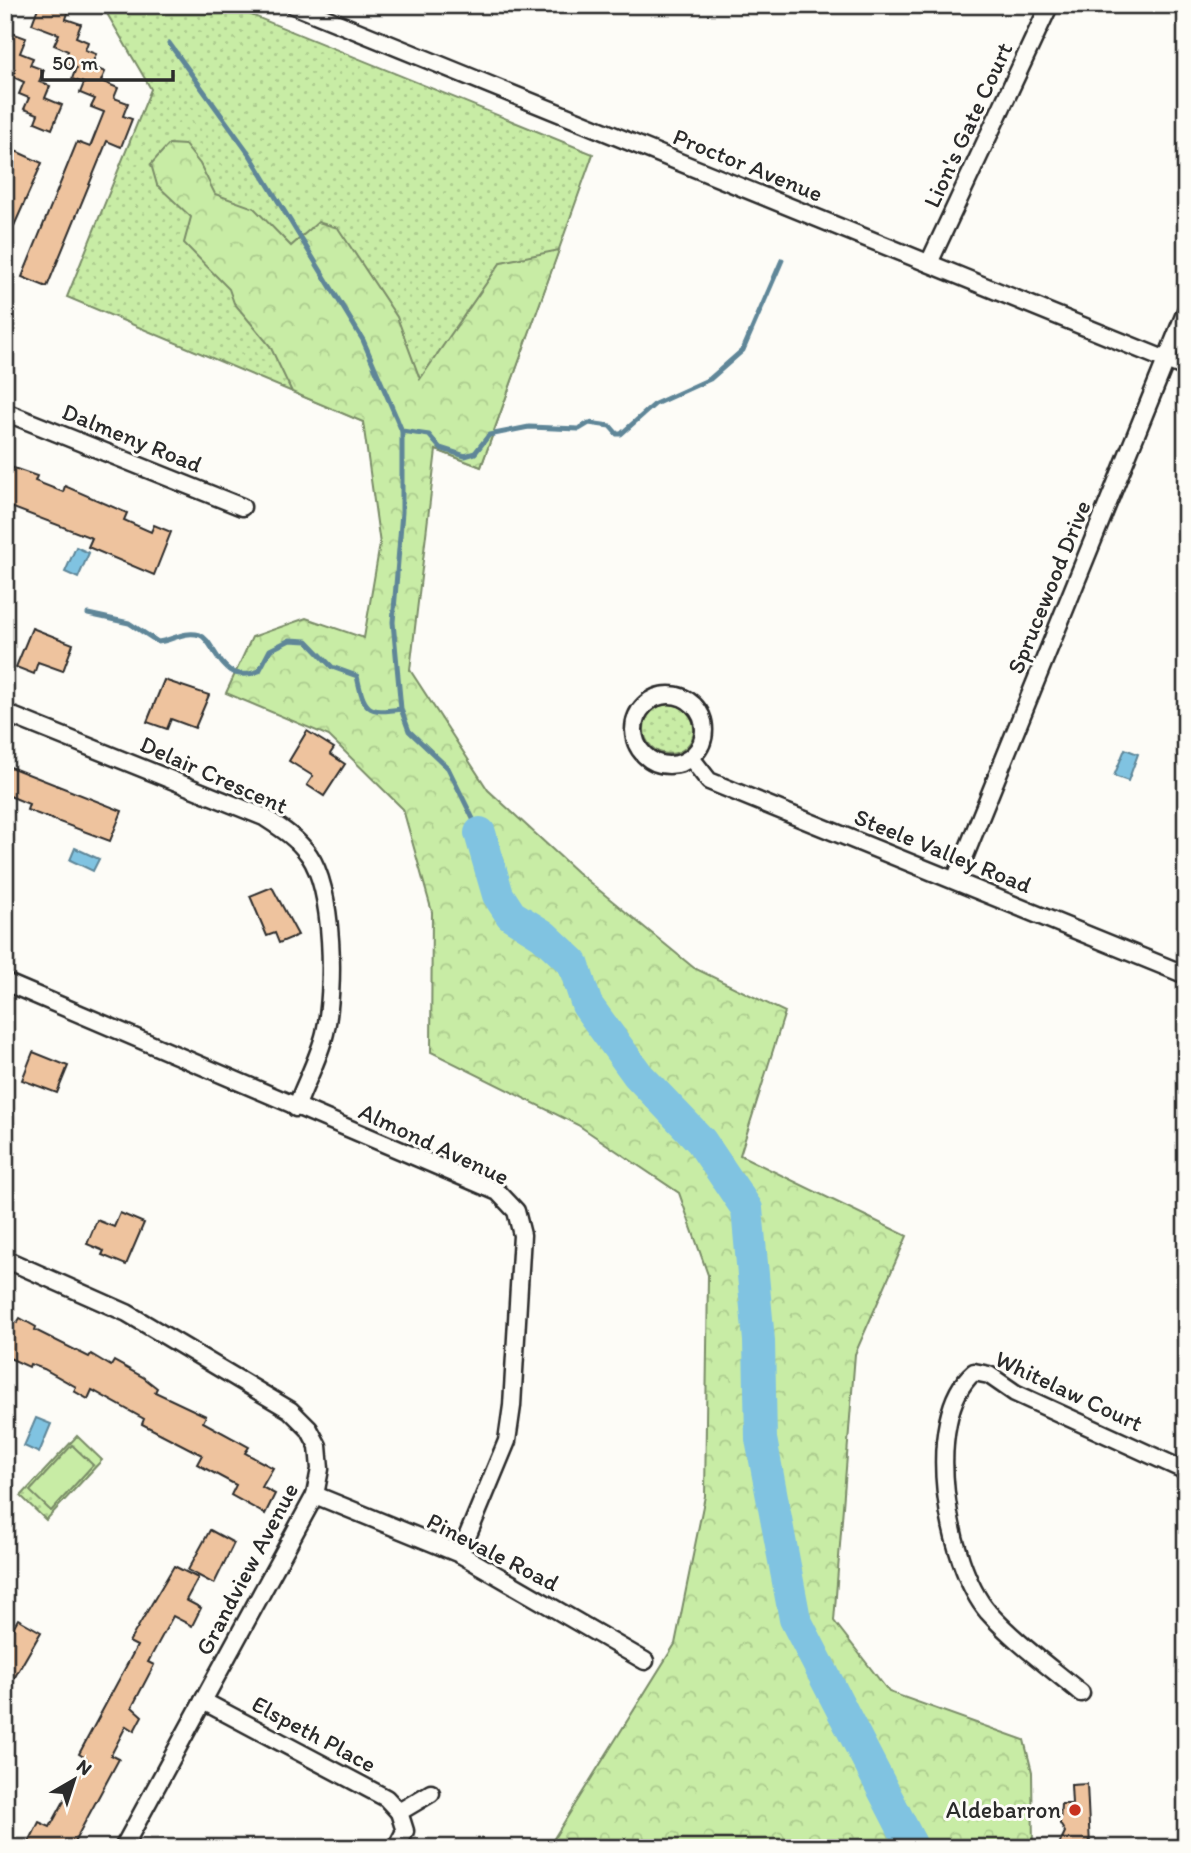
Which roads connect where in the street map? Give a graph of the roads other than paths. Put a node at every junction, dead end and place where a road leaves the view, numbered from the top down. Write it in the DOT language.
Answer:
graph roads {
  1 [pos="293,5"];
  2 [pos="1049,6"];
  3 [pos="929,263"];
  4 [pos="1186,312"];
  5 [pos="1165,359"];
  6 [pos="1186,368"];
  7 [pos="5,412"];
  8 [pos="242,507"];
  9 [pos="5,713"];
  10 [pos="691,758"];
  11 [pos="955,880"];
  12 [pos="1186,975"];
  13 [pos="5,982"];
  14 [pos="296,1108"];
  15 [pos="5,1259"];
  16 [pos="1186,1471"];
  17 [pos="314,1495"];
  18 [pos="460,1554"];
  19 [pos="645,1661"];
  20 [pos="1081,1693"];
  21 [pos="203,1701"];
  22 [pos="431,1793"];
  23 [pos="399,1812"];
  24 [pos="122,1848"];
  25 [pos="396,1848"];
  1 -- 3 [label="street, Proctor Avenue"];
  2 -- 3 [label="street, Lion's Gate Court"];
  3 -- 5 [label="street, Proctor Avenue"];
  4 -- 5 [label="street, Sprucewood Drive"];
  5 -- 6 [label="street, Proctor Avenue"];
  5 -- 11 [label="street, Sprucewood Drive"];
  7 -- 8 [label="street, Dalmeny Road"];
  9 -- 14 [label="street, Delair Crescent"];
  10 -- 10 [label="street"];
  10 -- 11 [label="street, Steele Valley Road"];
  11 -- 12 [label="street, Steele Valley Road"];
  13 -- 14 [label="street, Almond Avenue"];
  14 -- 18 [label="street, Almond Avenue"];
  15 -- 17 [label="street, Grandview Avenue"];
  16 -- 20 [label="street, Whitelaw Court"];
  17 -- 18 [label="street, Pinevale Road"];
  17 -- 21 [label="street, Grandview Avenue"];
  18 -- 19 [label="street, Pinevale Road"];
  21 -- 23 [label="street, Elspeth Place"];
  21 -- 24 [label="street, Grandview Avenue"];
  22 -- 23 [label="street"];
  23 -- 25 [label="street"];
}
